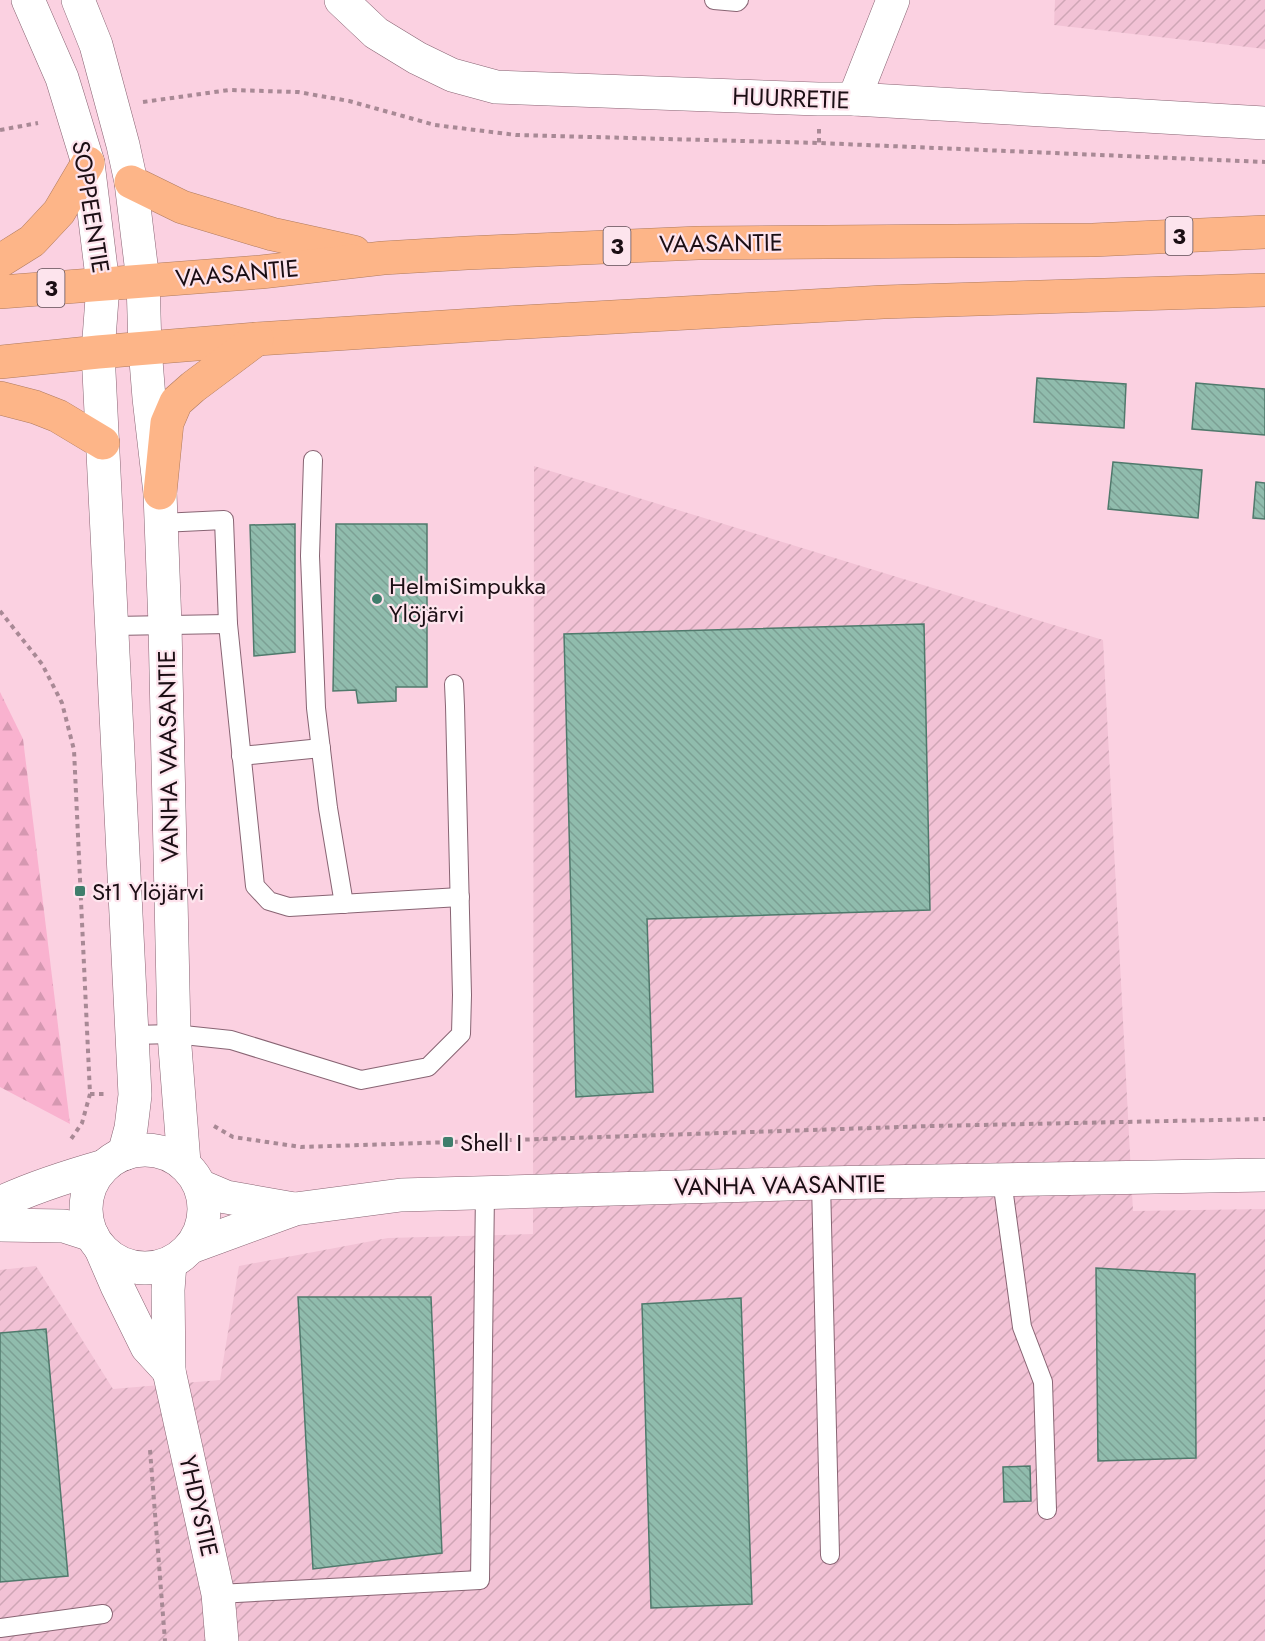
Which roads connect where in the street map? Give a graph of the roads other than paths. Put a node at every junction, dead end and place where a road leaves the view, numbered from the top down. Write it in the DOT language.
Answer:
graph roads {
  1 [pos="28,0"];
  2 [pos="78,0"];
  3 [pos="341,0"];
  4 [pos="714,0"];
  5 [pos="739,0"];
  6 [pos="893,0"];
  7 [pos="854,99"];
  8 [pos="1265,123"];
  9 [pos="88,163"];
  10 [pos="131,182"];
  11 [pos="1265,232"];
  12 [pos="382,258"];
  13 [pos="0,261"];
  14 [pos="143,281"];
  15 [pos="103,285"];
  16 [pos="1265,290"];
  17 [pos="0,292"];
  18 [pos="257,339"];
  19 [pos="145,348"];
  20 [pos="98,352"];
  21 [pos="0,362"];
  22 [pos="0,398"];
  23 [pos="103,443"];
  24 [pos="313,460"];
  25 [pos="160,508"];
  26 [pos="228,624"];
  27 [pos="165,625"];
  28 [pos="113,626"];
  29 [pos="454,684"];
  30 [pos="321,748"];
  31 [pos="241,756"];
  32 [pos="460,897"];
  33 [pos="344,904"];
  34 [pos="174,1034"];
  35 [pos="132,1035"];
  36 [pos="114,1160"];
  37 [pos="192,1175"];
  38 [pos="1265,1175"];
  39 [pos="1002,1180"];
  40 [pos="821,1183"];
  41 [pos="485,1192"];
  42 [pos="0,1203"];
  43 [pos="295,1209"];
  44 [pos="0,1225"];
  45 [pos="96,1242"];
  46 [pos="180,1255"];
  47 [pos="169,1371"];
  48 [pos="1047,1510"];
  49 [pos="830,1555"];
  50 [pos="218,1593"];
  51 [pos="103,1614"];
  52 [pos="0,1628"];
  53 [pos="222,1641"];
  1 -- 9 [label="main road, SOPPEENTIE"];
  2 -- 10 [label="main road, SOPPEENTIE"];
  3 -- 7 [label="main road, HUURRETIE"];
  4 -- 5 [label="lane"];
  6 -- 7 [label="main road"];
  7 -- 8 [label="main road, HUURRETIE"];
  9 -- 13 [label="highway"];
  9 -- 15 [label="main road, SOPPEENTIE"];
  10 -- 12 [label="highway"];
  10 -- 14 [label="main road, SOPPEENTIE"];
  11 -- 12 [label="highway, VAASANTIE / 3"];
  12 -- 14 [label="highway, VAASANTIE / 3"];
  14 -- 15 [label="highway, 3"];
  14 -- 19 [label="main road, SOPPEENTIE"];
  15 -- 17 [label="highway, 3"];
  15 -- 20 [label="main road, SOPPEENTIE"];
  16 -- 18 [label="highway"];
  18 -- 19 [label="highway"];
  18 -- 25 [label="highway"];
  19 -- 20 [label="highway"];
  19 -- 25 [label="main road, VANHA VAASANTIE"];
  20 -- 21 [label="highway"];
  20 -- 23 [label="main road, VANHA VAASANTIE"];
  22 -- 23 [label="highway"];
  23 -- 28 [label="main road, VANHA VAASANTIE"];
  24 -- 30 [label="lane"];
  25 -- 26 [label="lane"];
  25 -- 27 [label="main road, VANHA VAASANTIE"];
  26 -- 27 [label="lane"];
  26 -- 31 [label="lane"];
  27 -- 28 [label="lane"];
  27 -- 34 [label="main road, VANHA VAASANTIE"];
  28 -- 35 [label="main road, VANHA VAASANTIE"];
  29 -- 32 [label="lane"];
  30 -- 31 [label="lane"];
  30 -- 33 [label="lane"];
  31 -- 33 [label="lane"];
  32 -- 33 [label="lane"];
  32 -- 34 [label="lane"];
  34 -- 35 [label="lane"];
  34 -- 37 [label="main road, VANHA VAASANTIE"];
  35 -- 36 [label="main road, VANHA VAASANTIE"];
  36 -- 37 [label="main road"];
  36 -- 42 [label="main road"];
  36 -- 45 [label="main road"];
  37 -- 43 [label="main road, VANHA VAASANTIE"];
  37 -- 46 [label="main road"];
  38 -- 39 [label="main road, VANHA VAASANTIE"];
  39 -- 40 [label="main road, VANHA VAASANTIE"];
  39 -- 48 [label="lane"];
  40 -- 41 [label="main road, VANHA VAASANTIE"];
  40 -- 49 [label="lane"];
  41 -- 43 [label="main road, VANHA VAASANTIE"];
  41 -- 50 [label="lane"];
  43 -- 46 [label="main road, VANHA VAASANTIE"];
  44 -- 45 [label="main road"];
  45 -- 46 [label="main road"];
  45 -- 47 [label="main road"];
  46 -- 47 [label="main road, YHDYSTIE"];
  47 -- 50 [label="main road, YHDYSTIE"];
  50 -- 53 [label="main road, YHDYSTIE"];
  51 -- 52 [label="lane"];
}
